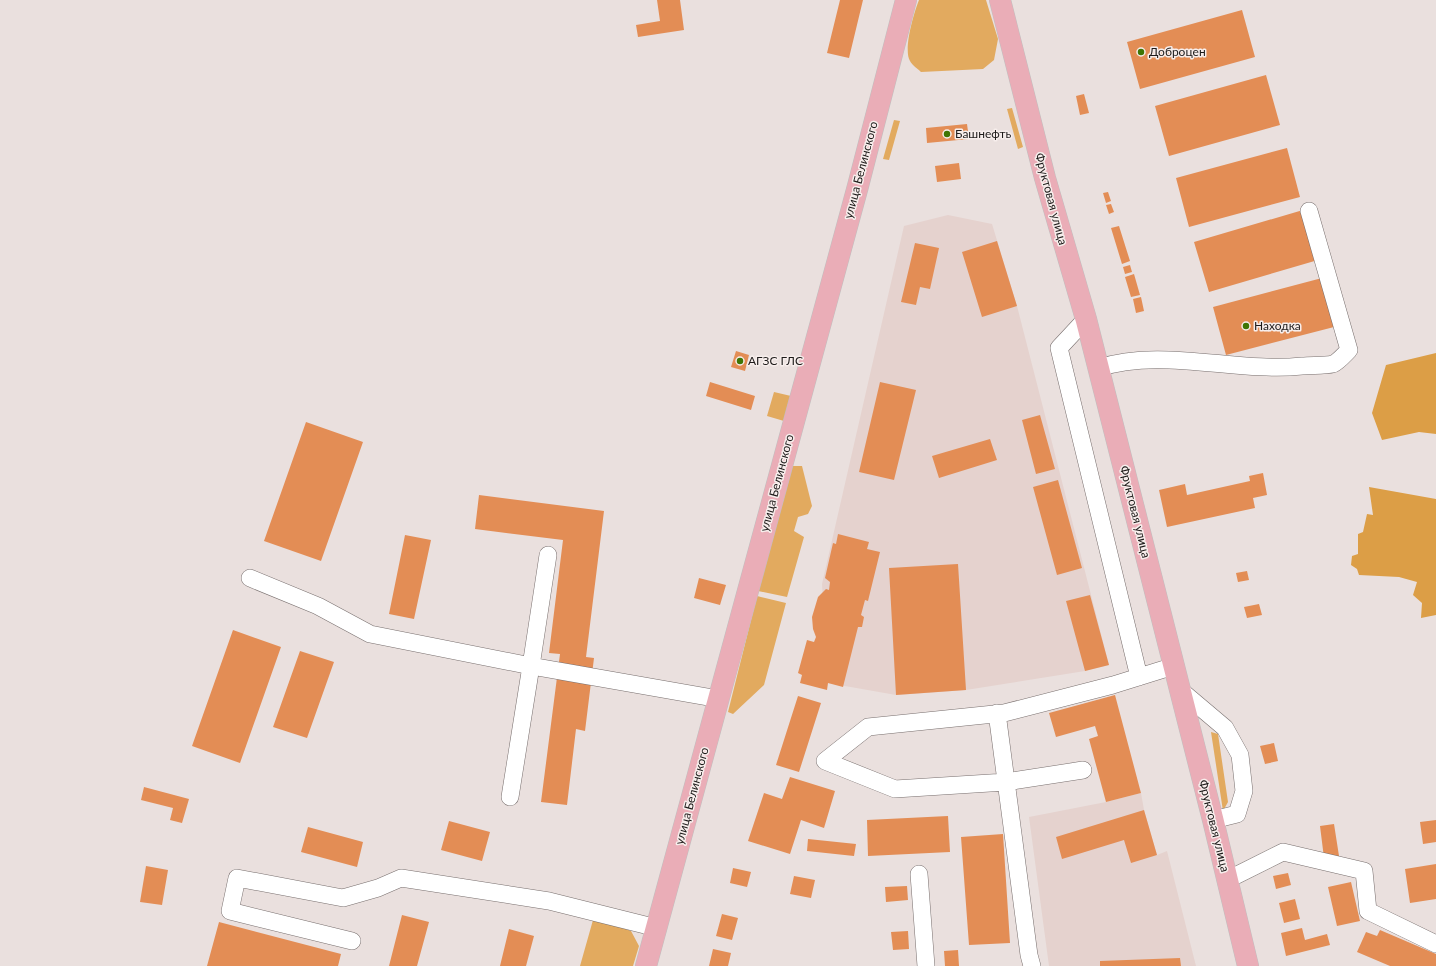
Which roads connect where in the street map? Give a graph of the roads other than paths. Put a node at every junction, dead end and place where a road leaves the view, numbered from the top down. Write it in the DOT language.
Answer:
graph roads {
  1 [pos="906,0"];
  2 [pos="999,3"];
  3 [pos="1309,211"];
  4 [pos="1086,319"];
  5 [pos="1098,368"];
  6 [pos="548,555"];
  7 [pos="250,578"];
  8 [pos="531,666"];
  9 [pos="1174,666"];
  10 [pos="1139,677"];
  11 [pos="1180,690"];
  12 [pos="719,699"];
  13 [pos="997,713"];
  14 [pos="1083,770"];
  15 [pos="1006,782"];
  16 [pos="510,796"];
  17 [pos="1213,820"];
  18 [pos="919,874"];
  19 [pos="1227,880"];
  20 [pos="657,928"];
  21 [pos="352,941"];
  22 [pos="1436,944"];
  23 [pos="646,966"];
  24 [pos="926,966"];
  25 [pos="1032,966"];
  26 [pos="1248,966"];
  1 -- 12 [label="main road, улица Белинского"];
  2 -- 4 [label="main road, Фруктовая улица"];
  3 -- 5 [label="street"];
  4 -- 5 [label="main road, Фруктовая улица"];
  4 -- 10 [label="street"];
  5 -- 9 [label="main road, Фруктовая улица"];
  6 -- 8 [label="street"];
  7 -- 8 [label="street"];
  8 -- 12 [label="street"];
  8 -- 16 [label="street"];
  9 -- 10 [label="street"];
  9 -- 11 [label="main road, Фруктовая улица"];
  10 -- 13 [label="street"];
  11 -- 17 [label="main road, Фруктовая улица"];
  11 -- 17 [label="street"];
  12 -- 20 [label="main road, улица Белинского"];
  13 -- 15 [label="street"];
  13 -- 15 [label="street"];
  14 -- 15 [label="street"];
  15 -- 25 [label="street"];
  17 -- 19 [label="main road, Фруктовая улица"];
  18 -- 24 [label="street"];
  19 -- 22 [label="street"];
  19 -- 26 [label="main road, Фруктовая улица"];
  20 -- 21 [label="street"];
  20 -- 23 [label="main road, улица Белинского"];
}
